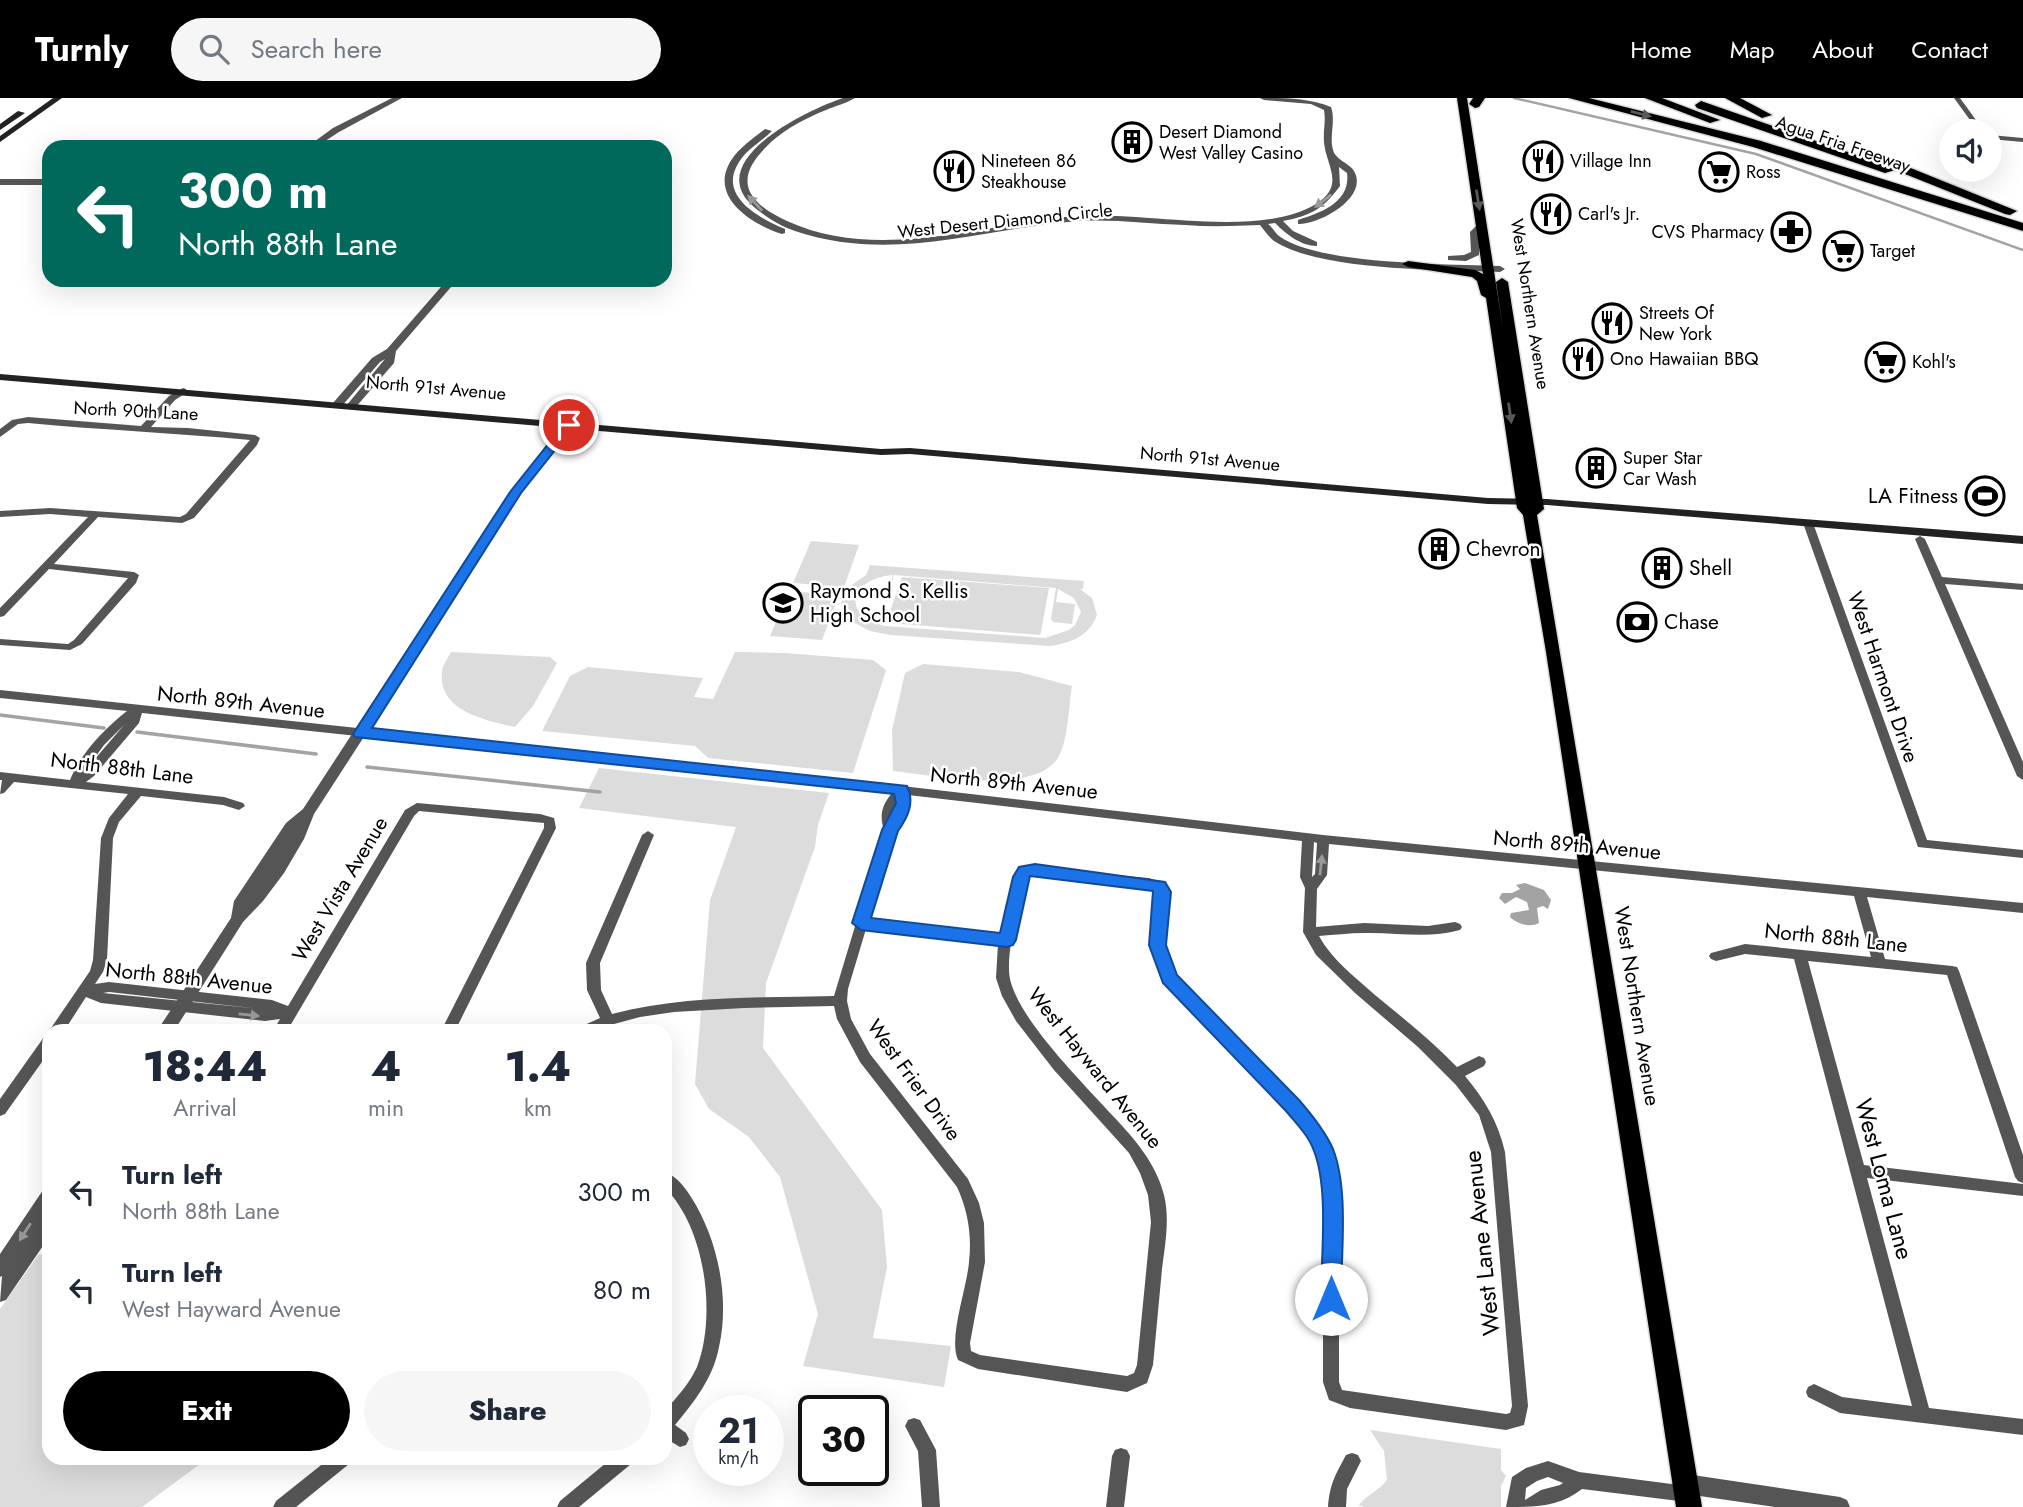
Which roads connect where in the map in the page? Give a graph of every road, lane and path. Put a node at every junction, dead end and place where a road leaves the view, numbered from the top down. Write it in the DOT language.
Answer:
graph roads {
  1 [pos="42,98"];
  2 [pos="58,98"];
  3 [pos="398,98"];
  4 [pos="830,98"];
  5 [pos="851,98"];
  6 [pos="1264,98"];
  7 [pos="1462,98"];
  8 [pos="1574,98"];
  9 [pos="1651,98"];
  10 [pos="1681,98"];
  11 [pos="1731,98"];
  12 [pos="1957,98"];
  13 [pos="1476,100"];
  14 [pos="1972,119"];
  15 [pos="0,128"];
  16 [pos="1468,130"];
  17 [pos="2002,138"];
  18 [pos="0,140"];
  19 [pos="321,140"];
  20 [pos="2023,140"];
  21 [pos="1481,148"];
  22 [pos="1332,157"];
  23 [pos="1480,175"];
  24 [pos="0,176"];
  25 [pos="42,179"];
  26 [pos="42,179"];
  27 [pos="0,182"];
  28 [pos="2017,214"];
  29 [pos="1996,218"];
  30 [pos="1280,223"];
  31 [pos="1482,225"];
  32 [pos="1264,226"];
  33 [pos="2023,227"];
  34 [pos="1033,228"];
  35 [pos="1408,261"];
  36 [pos="1494,266"];
  37 [pos="446,287"];
  38 [pos="1494,307"];
  39 [pos="0,368"];
  40 [pos="1511,375"];
  41 [pos="0,377"];
  42 [pos="236,388"];
  43 [pos="183,391"];
  44 [pos="347,402"];
  45 [pos="569,425"];
  46 [pos="656,425"];
  47 [pos="144,429"];
  48 [pos="156,429"];
  49 [pos="0,434"];
  50 [pos="793,440"];
  51 [pos="1526,505"];
  52 [pos="0,514"];
  53 [pos="95,514"];
  54 [pos="1743,517"];
  55 [pos="1662,518"];
  56 [pos="1810,526"];
  57 [pos="1989,537"];
  58 [pos="1920,539"];
  59 [pos="2023,540"];
  60 [pos="2023,548"];
  61 [pos="46,566"];
  62 [pos="1938,580"];
  63 [pos="2023,587"];
  64 [pos="0,614"];
  65 [pos="0,642"];
  66 [pos="0,694"];
  67 [pos="136,710"];
  68 [pos="360,734"];
  69 [pos="6,776"];
  70 [pos="2023,776"];
  71 [pos="75,784"];
  72 [pos="0,790"];
  73 [pos="902,790"];
  74 [pos="138,791"];
  75 [pos="239,806"];
  76 [pos="648,835"];
  77 [pos="1308,838"];
  78 [pos="1323,839"];
  79 [pos="2023,854"];
  80 [pos="1588,864"];
  81 [pos="1025,871"];
  82 [pos="1311,888"];
  83 [pos="1859,891"];
  84 [pos="2023,908"];
  85 [pos="861,923"];
  86 [pos="1455,927"];
  87 [pos="1310,932"];
  88 [pos="1007,940"];
  89 [pos="1800,955"];
  90 [pos="1716,956"];
  91 [pos="1879,963"];
  92 [pos="85,990"];
  93 [pos="184,1001"];
  94 [pos="840,1001"];
  95 [pos="290,1013"];
  96 [pos="608,1020"];
  97 [pos="61,1024"];
  98 [pos="170,1024"];
  99 [pos="284,1024"];
  100 [pos="452,1024"];
  101 [pos="600,1024"];
  102 [pos="42,1051"];
  103 [pos="1479,1062"];
  104 [pos="1455,1074"];
  105 [pos="0,1110"];
  106 [pos="1858,1171"];
  107 [pos="2023,1177"];
  108 [pos="672,1185"];
  109 [pos="2023,1189"];
  110 [pos="42,1206"];
  111 [pos="42,1232"];
  112 [pos="0,1269"];
  113 [pos="0,1294"];
  114 [pos="1141,1378"];
  115 [pos="1814,1392"];
  116 [pos="1923,1416"];
  117 [pos="672,1417"];
  118 [pos="914,1426"];
  119 [pos="2022,1431"];
  120 [pos="672,1432"];
  121 [pos="680,1439"];
  122 [pos="1121,1456"];
  123 [pos="1352,1461"];
  124 [pos="334,1465"];
  125 [pos="617,1465"];
  126 [pos="1532,1474"];
  127 [pos="1579,1480"];
  128 [pos="1687,1495"];
  129 [pos="1547,1496"];
  130 [pos="282,1507"];
  131 [pos="566,1507"];
  132 [pos="930,1507"];
  133 [pos="1115,1507"];
  134 [pos="1337,1507"];
  135 [pos="1515,1507"];
  136 [pos="1530,1507"];
  137 [pos="1840,1507"];
  1 -- 15 [label="main road"];
  2 -- 18 [label="main road"];
  3 -- 19 [label="street"];
  4 -- 34 [label="street, West Desert Diamond Circle"];
  34 -- 5 [label="street, West Desert Diamond Circle, one-way"];
  6 -- 22 [label="street, West Desert Diamond Circle"];
  7 -- 16 [label="main road, West Northern Avenue"];
  8 -- 29 [label="highway, one-way"];
  9 -- 29 [label="highway, Agua Fria Freeway"];
  10 -- 28 [label="highway, Agua Fria Freeway"];
  11 -- 28 [label="highway"];
  12 -- 14 [label="street"];
  13 -- 21 [label="main road, West Northern Avenue"];
  16 -- 21 [label="main road"];
  16 -- 23 [label="main road, West Northern Avenue"];
  17 -- 20 [label="street"];
  21 -- 23 [label="main road, West Northern Avenue"];
  22 -- 30 [label="street, West Desert Diamond Circle, one-way"];
  22 -- 30 [label="street, West Desert Diamond Circle"];
  23 -- 31 [label="main road, West Northern Avenue, one-way"];
  23 -- 36 [label="main road, West Northern Avenue"];
  24 -- 25 [label="street"];
  26 -- 27 [label="street"];
  29 -- 33 [label="highway, Agua Fria Freeway"];
  30 -- 32 [label="street, West Desert Diamond Circle"];
  30 -- 35 [label="street"];
  31 -- 35 [label="street"];
  31 -- 36 [label="main road, West Northern Avenue"];
  32 -- 34 [label="street, West Desert Diamond Circle"];
  32 -- 35 [label="street"];
  35 -- 36 [label="street"];
  35 -- 38 [label="main road"];
  36 -- 38 [label="main road, West Northern Avenue"];
  36 -- 40 [label="main road, West Northern Avenue"];
  37 -- 44 [label="street"];
  38 -- 40 [label="main road, West Northern Avenue"];
  39 -- 42 [label="main road, North 91st Avenue"];
  40 -- 51 [label="main road, West Northern Avenue"];
  41 -- 43 [label="main road, North 91st Avenue"];
  42 -- 43 [label="main road"];
  42 -- 44 [label="main road, North 91st Avenue"];
  43 -- 44 [label="main road, North 91st Avenue"];
  43 -- 47 [label="street"];
  43 -- 48 [label="street"];
  44 -- 45 [label="main road, North 91st Avenue"];
  44 -- 46 [label="main road, North 91st Avenue"];
  45 -- 46 [label="main road"];
  45 -- 50 [label="main road, North 91st Avenue"];
  45 -- 68 [label="street"];
  46 -- 50 [label="main road, North 91st Avenue"];
  47 -- 48 [label="street, North 90th Lane"];
  47 -- 49 [label="street, North 90th Lane"];
  48 -- 53 [label="street, North 90th Lane"];
  50 -- 51 [label="main road, North 91st Avenue"];
  51 -- 54 [label="main road, North 91st Avenue"];
  51 -- 55 [label="main road, North 91st Avenue"];
  51 -- 80 [label="main road, West Northern Avenue"];
  52 -- 53 [label="street"];
  53 -- 61 [label="street"];
  54 -- 55 [label="main road"];
  54 -- 56 [label="main road, North 91st Avenue"];
  55 -- 56 [label="main road, North 91st Avenue"];
  56 -- 57 [label="main road, North 91st Avenue"];
  56 -- 58 [label="main road, North 91st Avenue"];
  56 -- 79 [label="street, West Harmont Drive"];
  57 -- 58 [label="main road"];
  57 -- 59 [label="main road, North 91st Avenue"];
  58 -- 60 [label="main road, North 91st Avenue"];
  58 -- 62 [label="street"];
  61 -- 64 [label="street"];
  61 -- 65 [label="street"];
  62 -- 63 [label="street"];
  62 -- 70 [label="street"];
  66 -- 67 [label="street, North 89th Avenue"];
  67 -- 68 [label="street, North 89th Avenue"];
  67 -- 71 [label="street"];
  68 -- 73 [label="street, North 89th Avenue"];
  68 -- 93 [label="street"];
  69 -- 71 [label="street, North 88th Lane"];
  69 -- 72 [label="street"];
  71 -- 74 [label="street, North 88th Lane"];
  73 -- 77 [label="street, North 89th Avenue"];
  73 -- 85 [label="street"];
  74 -- 75 [label="street, North 88th Lane"];
  74 -- 92 [label="street"];
  76 -- 96 [label="street"];
  77 -- 78 [label="street, North 89th Avenue"];
  77 -- 82 [label="street"];
  78 -- 80 [label="street, North 89th Avenue"];
  82 -- 78 [label="street, one-way"];
  80 -- 83 [label="street, North 89th Avenue"];
  80 -- 128 [label="main road, West Northern Avenue"];
  81 -- 88 [label="street, West Hayward Avenue"];
  81 -- 104 [label="street, West Lane Avenue"];
  82 -- 87 [label="street"];
  83 -- 84 [label="street, North 89th Avenue"];
  83 -- 91 [label="street"];
  85 -- 88 [label="street"];
  85 -- 94 [label="street"];
  86 -- 87 [label="street"];
  87 -- 104 [label="street, West Lane Avenue"];
  88 -- 114 [label="street, West Hayward Avenue"];
  89 -- 90 [label="street, North 88th Lane"];
  89 -- 91 [label="street, North 88th Lane"];
  89 -- 106 [label="street, West Loma Lane"];
  91 -- 107 [label="street, North 88th Lane"];
  92 -- 93 [label="street, North 88th Avenue"];
  92 -- 97 [label="street"];
  93 -- 95 [label="street, North 88th Avenue"];
  93 -- 98 [label="street"];
  94 -- 96 [label="street"];
  94 -- 114 [label="street, West Frier Drive"];
  95 -- 99 [label="street, West Vista Avenue"];
  95 -- 100 [label="street, West Vista Avenue"];
  96 -- 101 [label="street"];
  102 -- 105 [label="street"];
  103 -- 104 [label="street"];
  106 -- 109 [label="street"];
  106 -- 116 [label="street, West Loma Lane"];
  108 -- 117 [label="street"];
  110 -- 112 [label="street, one-way"];
  111 -- 113 [label="street"];
  115 -- 116 [label="street"];
  116 -- 119 [label="street"];
  118 -- 132 [label="street"];
  120 -- 121 [label="street"];
  122 -- 133 [label="street"];
  123 -- 134 [label="street"];
  124 -- 130 [label="street"];
  125 -- 131 [label="street"];
  126 -- 127 [label="street"];
  126 -- 129 [label="street"];
  126 -- 135 [label="street"];
  127 -- 128 [label="street"];
  127 -- 129 [label="street"];
  128 -- 137 [label="street"];
  129 -- 136 [label="street"];
}
